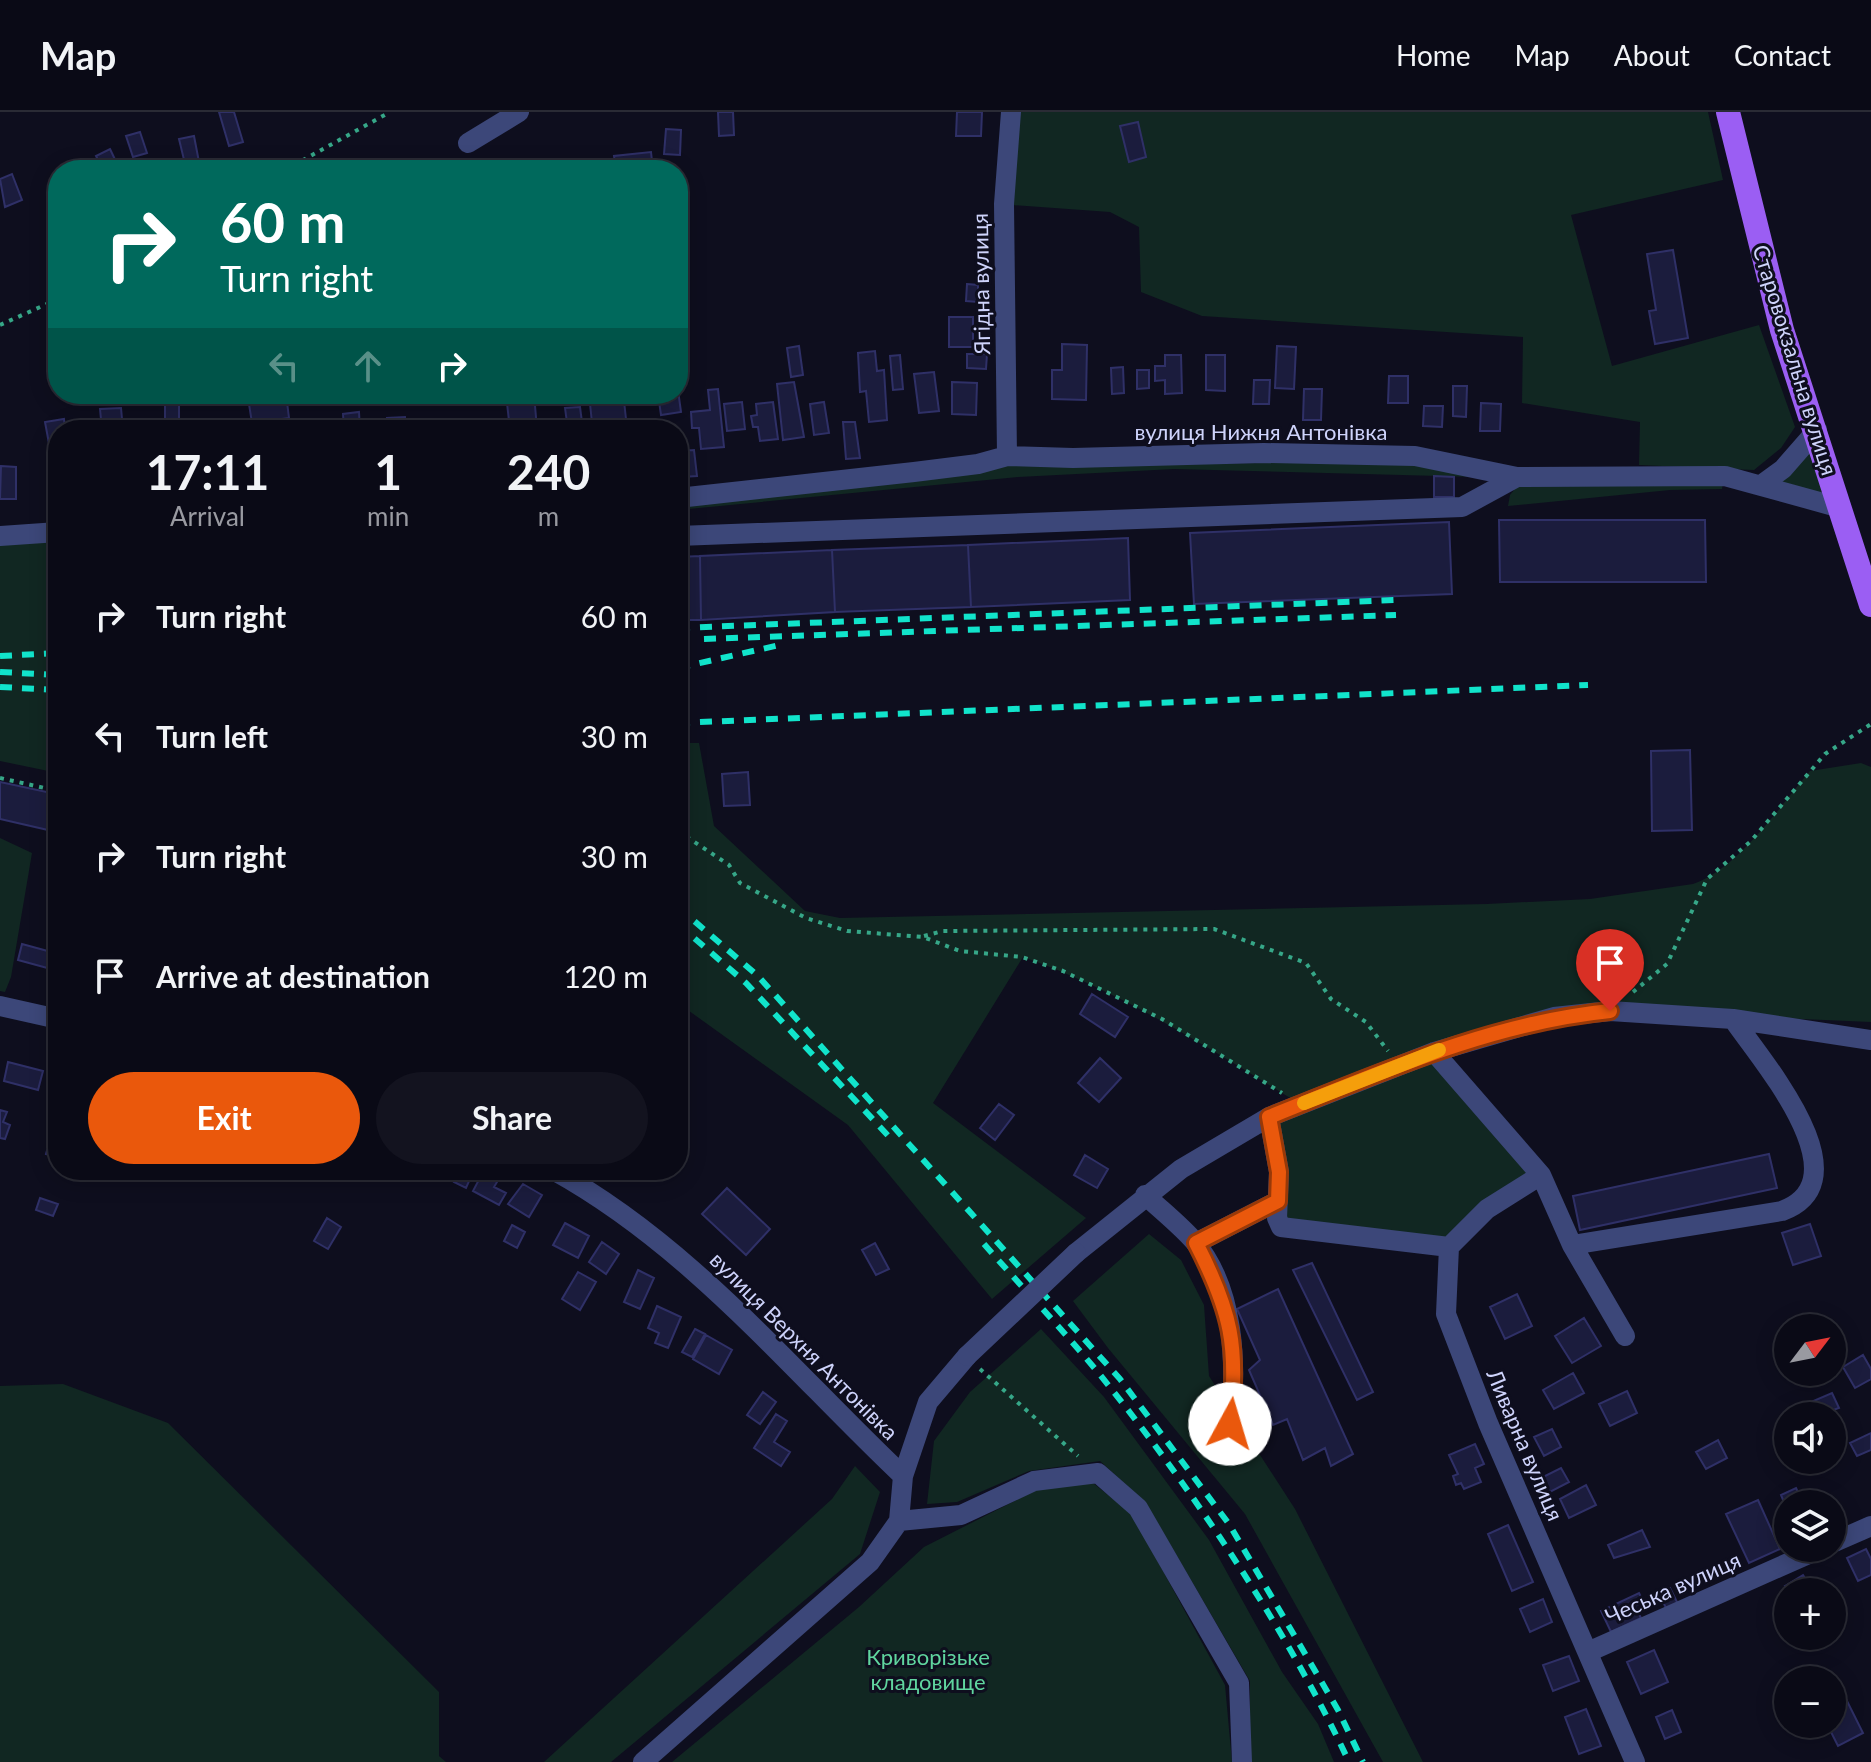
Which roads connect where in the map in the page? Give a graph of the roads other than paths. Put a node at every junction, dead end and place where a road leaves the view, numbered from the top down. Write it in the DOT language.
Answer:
graph roads {
  1 [pos="519,112"];
  2 [pos="1011,112"];
  3 [pos="1728,112"];
  4 [pos="468,143"];
  5 [pos="1817,430"];
  6 [pos="1007,456"];
  7 [pos="1517,477"];
  8 [pos="1761,485"];
  9 [pos="688,497"];
  10 [pos="1841,508"];
  11 [pos="48,533"];
  12 [pos="0,536"];
  13 [pos="688,536"];
  14 [pos="1871,605"];
  15 [pos="0,1006"];
  16 [pos="48,1017"];
  17 [pos="1733,1019"];
  18 [pos="1871,1040"];
  19 [pos="1434,1052"];
  20 [pos="1269,1117"];
  21 [pos="1541,1175"];
  22 [pos="572,1180"];
  23 [pos="1145,1195"];
  24 [pos="1278,1201"];
  25 [pos="1196,1243"];
  26 [pos="1572,1245"];
  27 [pos="1449,1247"];
  28 [pos="1625,1336"];
  29 [pos="1230,1424"];
  30 [pos="903,1476"];
  31 [pos="899,1521"];
  32 [pos="1871,1526"];
  33 [pos="1846,1537"];
  34 [pos="1790,1562"];
  35 [pos="1588,1652"];
  36 [pos="643,1762"];
  37 [pos="1242,1762"];
  38 [pos="1635,1762"];
  1 -- 4 [label="street"];
  2 -- 6 [label="street, Ягідна вулиця"];
  3 -- 5 [label="main road, Старовокзальна вулиця"];
  5 -- 8 [label="street"];
  5 -- 10 [label="main road, Старовокзальна вулиця"];
  6 -- 7 [label="street, вулиця Нижня Антонівка"];
  6 -- 9 [label="street, вулиця Нижня Антонівка"];
  7 -- 8 [label="street, вулиця Нижня Антонівка"];
  7 -- 13 [label="street"];
  8 -- 10 [label="street, вулиця Нижня Антонівка"];
  10 -- 14 [label="main road, Старовокзальна вулиця"];
  11 -- 12 [label="street"];
  15 -- 16 [label="street"];
  17 -- 18 [label="street"];
  17 -- 19 [label="street"];
  17 -- 26 [label="street"];
  19 -- 20 [label="street"];
  19 -- 21 [label="street"];
  20 -- 23 [label="street"];
  20 -- 24 [label="street"];
  21 -- 26 [label="street"];
  21 -- 27 [label="street"];
  22 -- 30 [label="street, вулиця Верхня Антонівка"];
  23 -- 25 [label="street"];
  23 -- 30 [label="street, bridge"];
  24 -- 25 [label="street"];
  24 -- 27 [label="street"];
  25 -- 29 [label="street"];
  26 -- 28 [label="street"];
  27 -- 35 [label="street, Ливарна вулиця"];
  30 -- 31 [label="street"];
  31 -- 36 [label="street"];
  31 -- 37 [label="street"];
  32 -- 33 [label="street"];
  34 -- 35 [label="street, Чеська вулиця"];
  35 -- 38 [label="street, Ливарна вулиця"];
}
